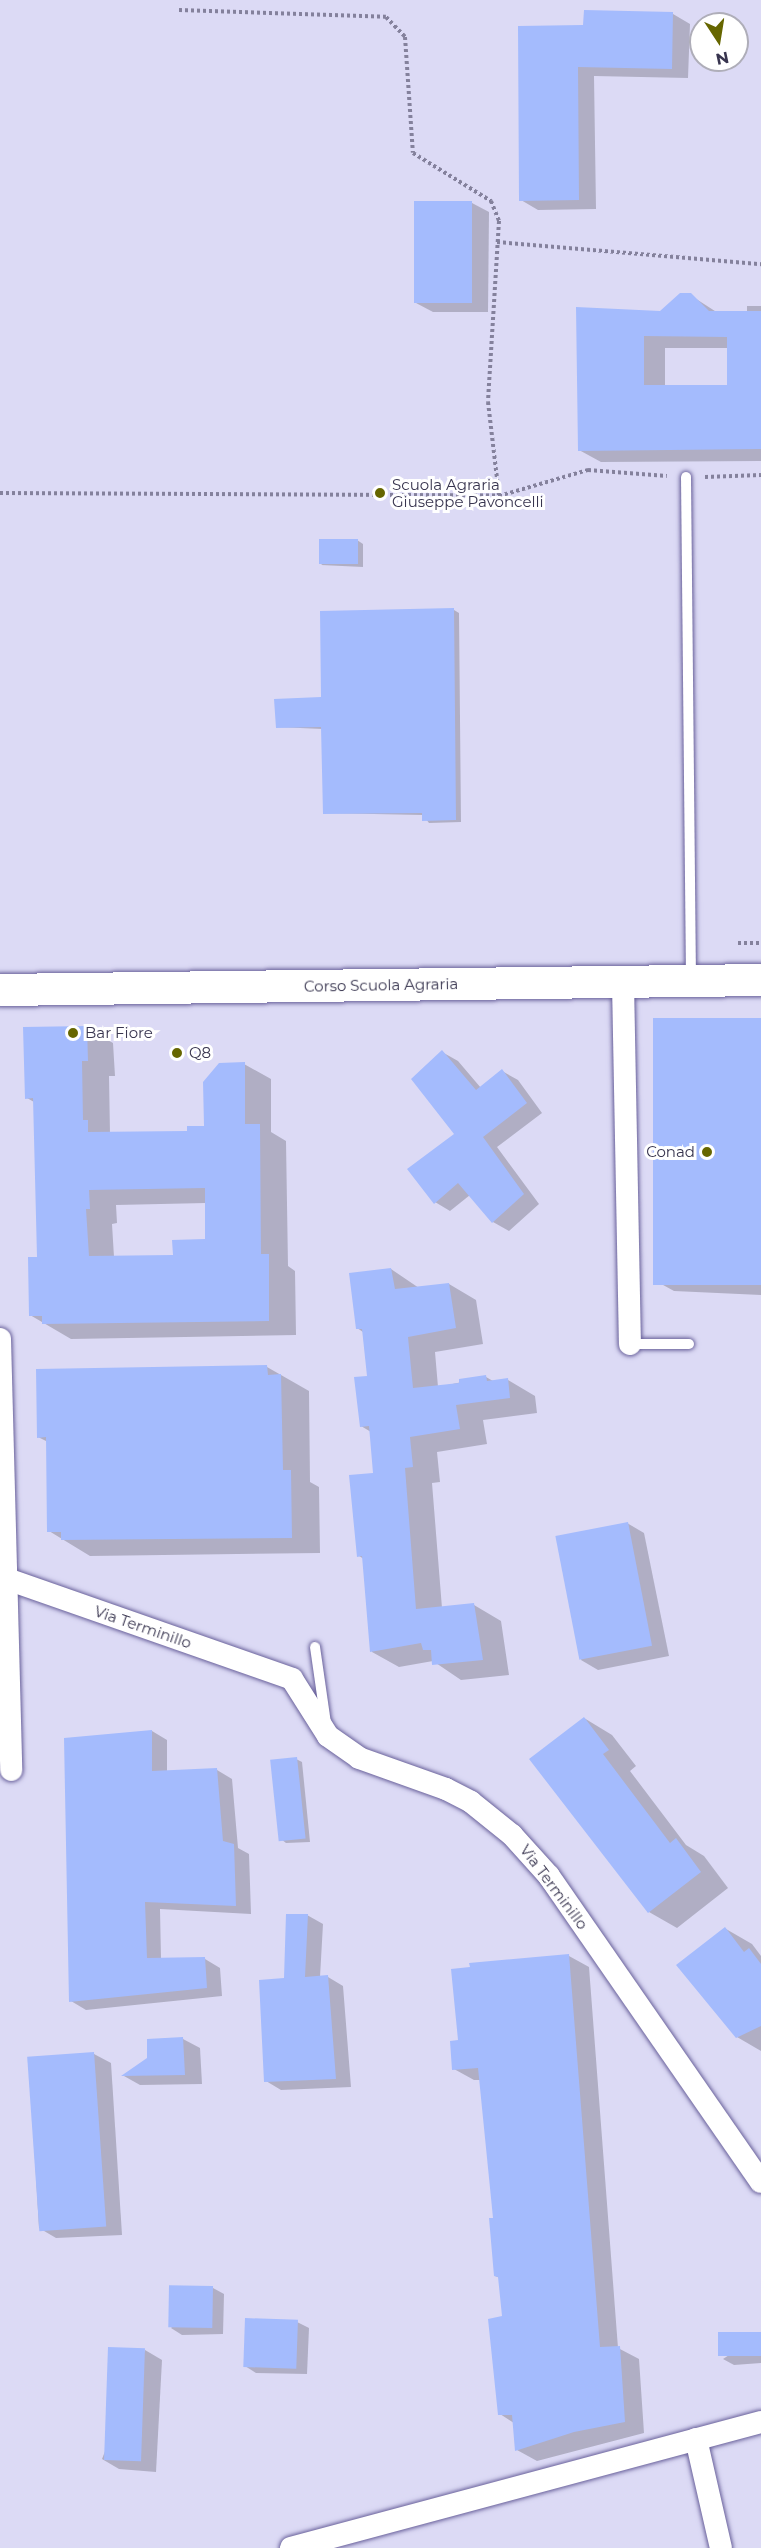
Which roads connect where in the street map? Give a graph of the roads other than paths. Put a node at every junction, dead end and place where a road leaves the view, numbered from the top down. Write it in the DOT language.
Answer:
graph roads {
  1 [pos="686,477"];
  2 [pos="761,980"];
  3 [pos="691,981"];
  4 [pos="623,982"];
  5 [pos="0,990"];
  6 [pos="0,1339"];
  7 [pos="630,1344"];
  8 [pos="689,1344"];
  9 [pos="7,1579"];
  10 [pos="4,1628"];
  11 [pos="315,1647"];
  12 [pos="328,1736"];
  13 [pos="11,1770"];
  14 [pos="752,2150"];
  15 [pos="761,2182"];
  16 [pos="761,2422"];
  17 [pos="696,2439"];
  18 [pos="291,2548"];
  19 [pos="721,2548"];
  1 -- 3 [label="lane"];
  2 -- 3 [label="main road, Corso Scuola Agraria"];
  3 -- 4 [label="main road, Corso Scuola Agraria"];
  4 -- 5 [label="main road, Corso Scuola Agraria"];
  4 -- 7 [label="street"];
  6 -- 9 [label="street"];
  7 -- 8 [label="lane"];
  9 -- 10 [label="street"];
  9 -- 12 [label="street, Via Terminillo"];
  10 -- 13 [label="street"];
  11 -- 12 [label="lane"];
  12 -- 14 [label="street, Via Terminillo"];
  14 -- 15 [label="street, Via Terminillo"];
  16 -- 17 [label="street"];
  17 -- 18 [label="street"];
  17 -- 19 [label="street"];
}
